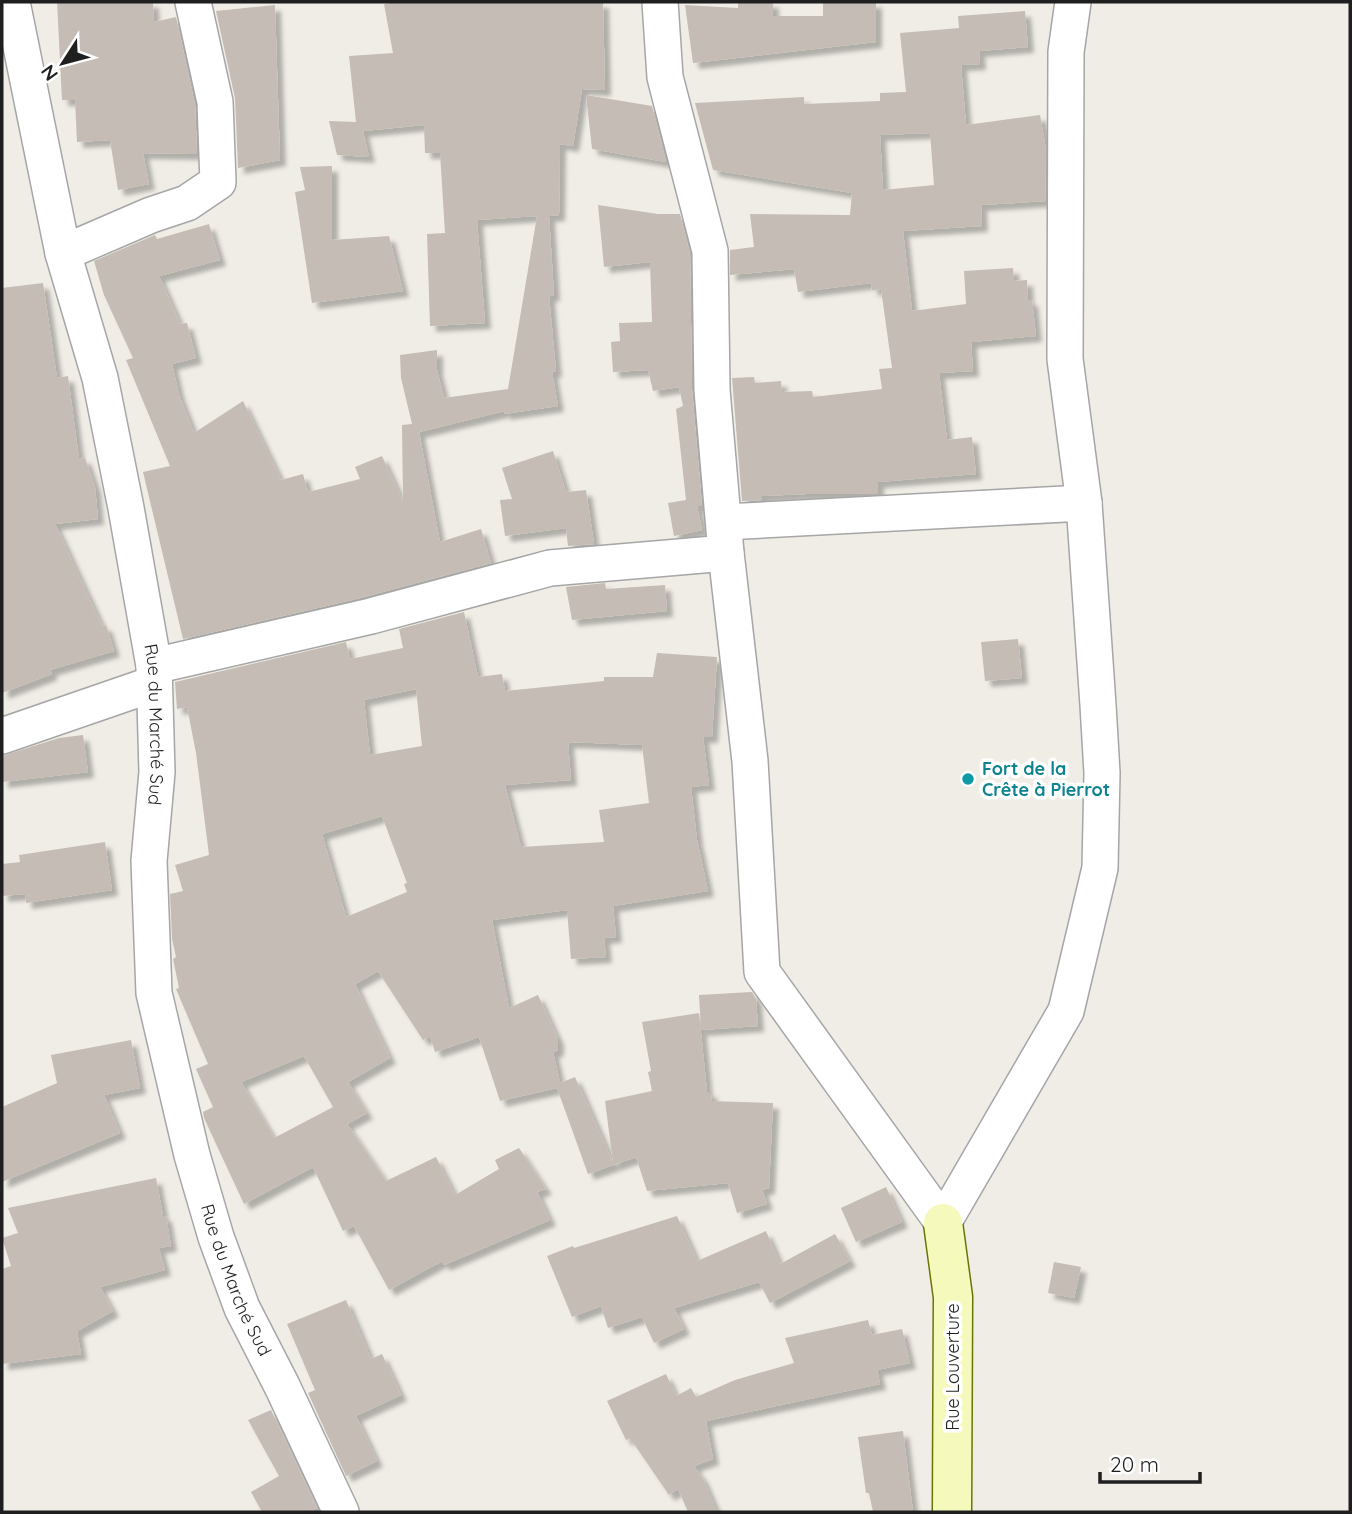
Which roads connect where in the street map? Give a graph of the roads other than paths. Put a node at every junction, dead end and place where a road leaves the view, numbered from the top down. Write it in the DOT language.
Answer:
graph roads {
  1 [pos="12,2"];
  2 [pos="193,2"];
  3 [pos="660,2"];
  4 [pos="1073,2"];
  5 [pos="63,253"];
  6 [pos="1084,503"];
  7 [pos="726,538"];
  8 [pos="154,675"];
  9 [pos="2,736"];
  10 [pos="943,1223"];
  11 [pos="341,1512"];
  12 [pos="952,1512"];
  1 -- 5 [label="street, Rue du Marché Sud"];
  2 -- 5 [label="street"];
  3 -- 7 [label="street"];
  4 -- 6 [label="street"];
  5 -- 8 [label="street, Rue du Marché Sud"];
  6 -- 7 [label="street"];
  6 -- 10 [label="street"];
  7 -- 8 [label="street"];
  7 -- 10 [label="street"];
  8 -- 9 [label="street"];
  8 -- 11 [label="street, Rue du Marché Sud"];
  10 -- 12 [label="main road, Rue Louverture"];
}
